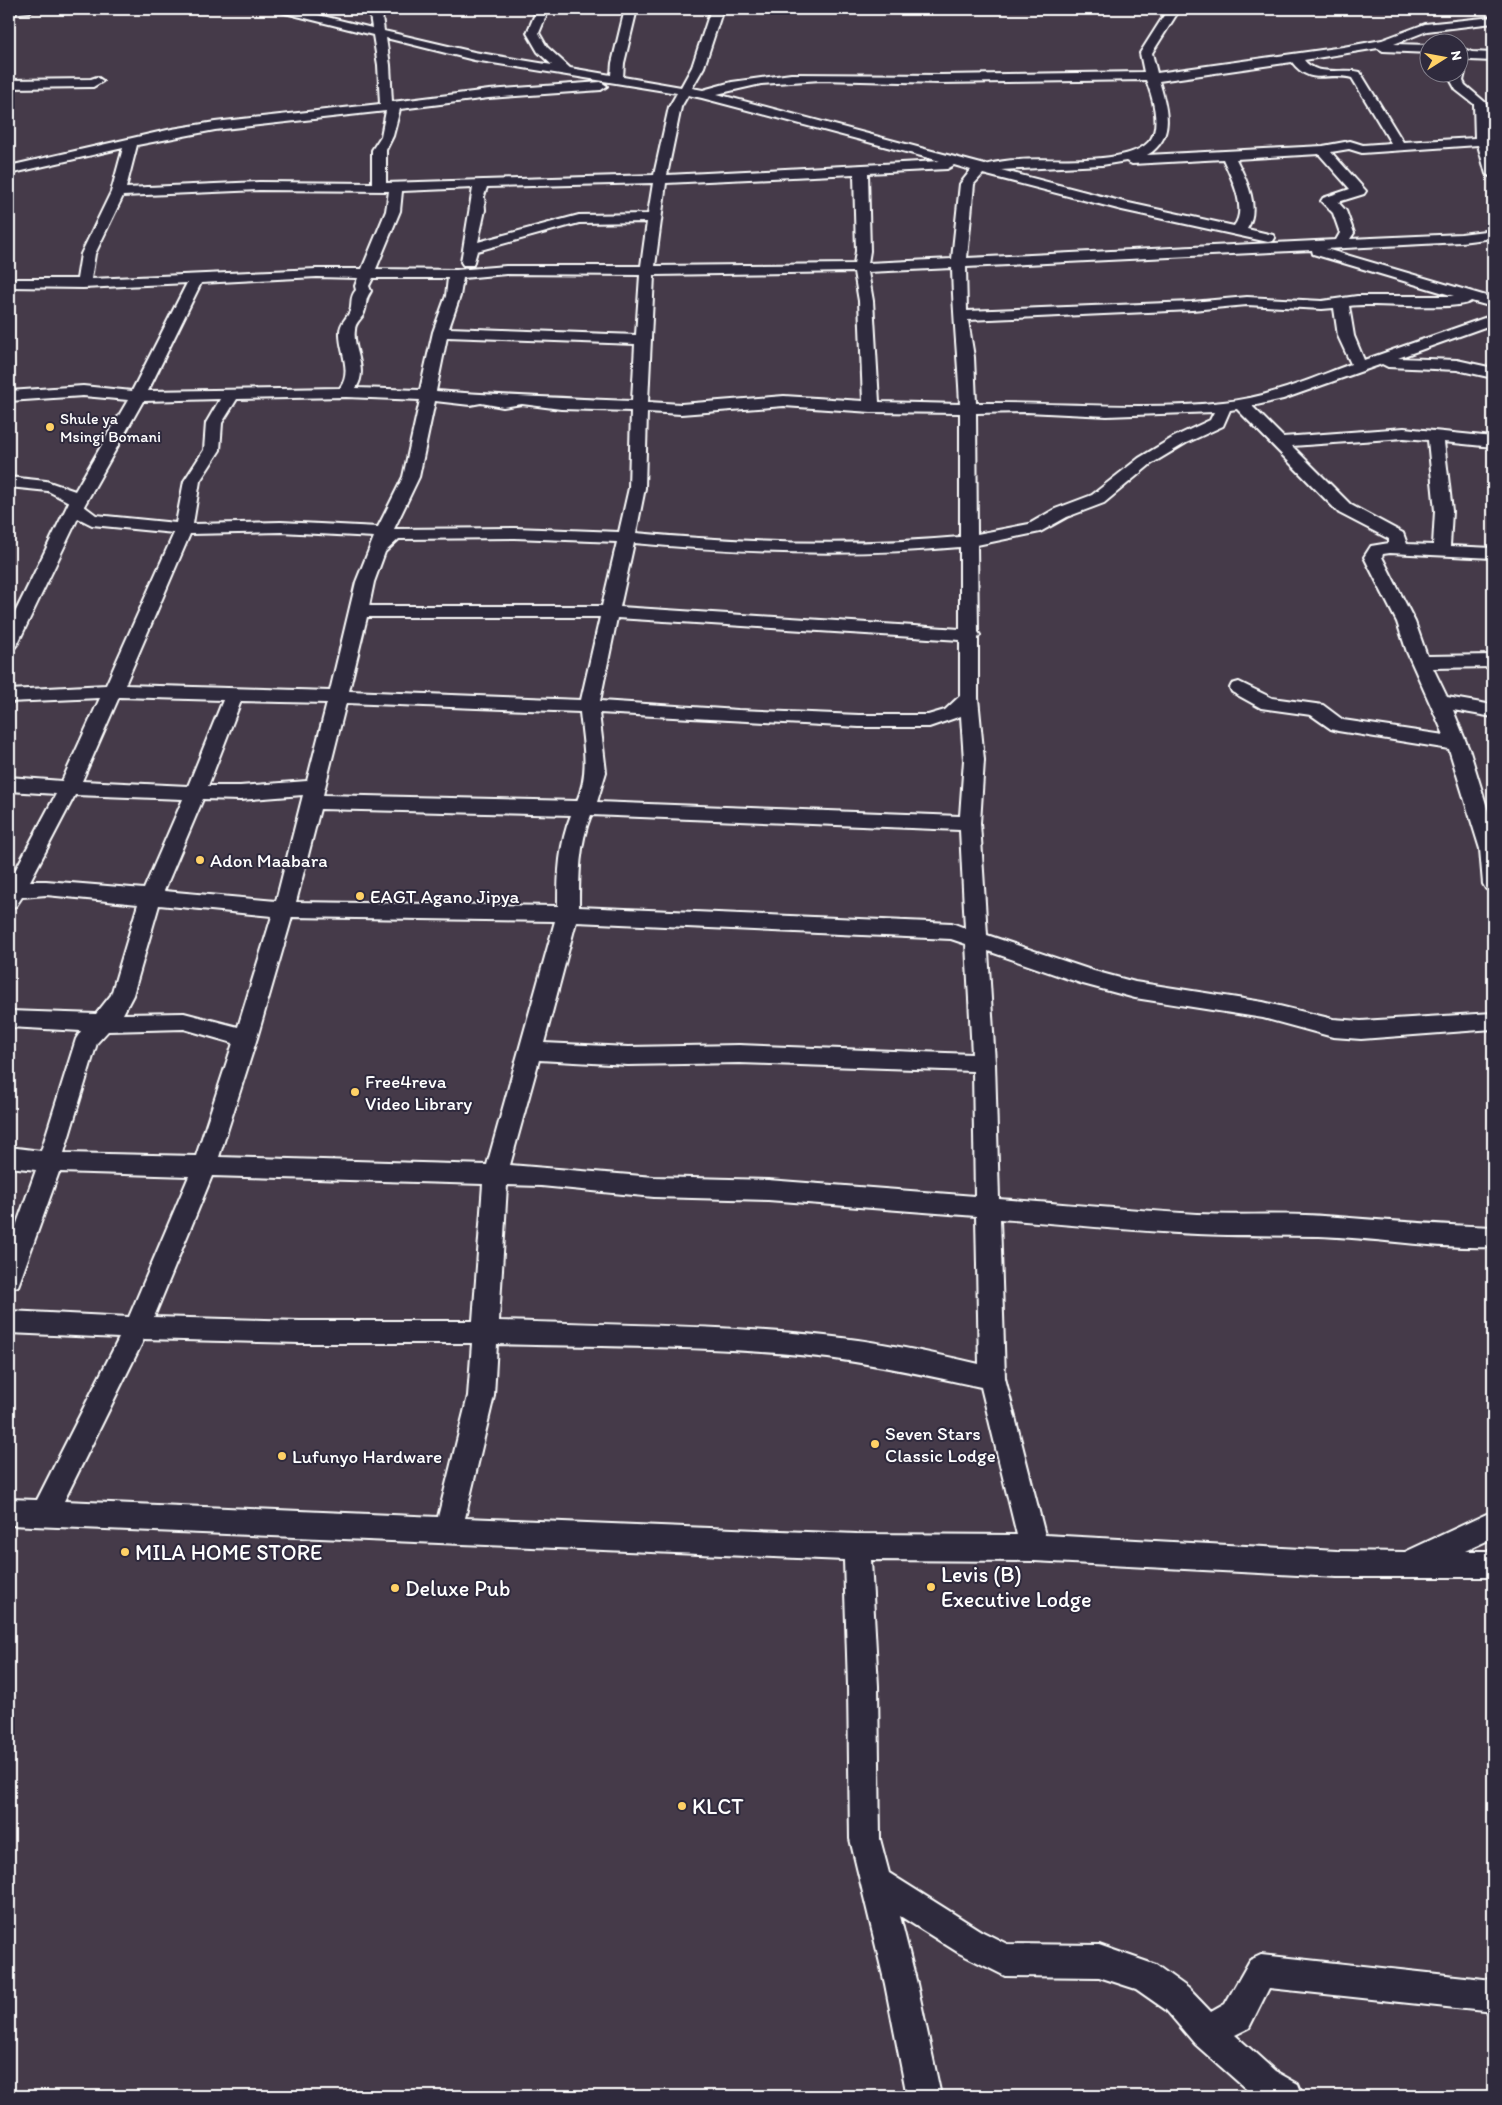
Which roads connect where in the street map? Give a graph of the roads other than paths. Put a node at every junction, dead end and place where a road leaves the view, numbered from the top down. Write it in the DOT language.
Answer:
graph roads {
  1 [pos="30,9"];
  2 [pos="281,9"];
  3 [pos="375,9"];
  4 [pos="543,9"];
  5 [pos="631,9"];
  6 [pos="717,9"];
  7 [pos="1174,9"];
  8 [pos="9,11"];
  9 [pos="1493,20"];
  10 [pos="377,32"];
  11 [pos="1420,49"];
  12 [pos="1343,51"];
  13 [pos="1470,55"];
  14 [pos="1295,57"];
  15 [pos="1493,57"];
  16 [pos="566,71"];
  17 [pos="1151,77"];
  18 [pos="617,80"];
  19 [pos="97,81"];
  20 [pos="1458,82"];
  21 [pos="9,84"];
  22 [pos="645,84"];
  23 [pos="684,91"];
  24 [pos="703,94"];
  25 [pos="390,107"];
  26 [pos="1486,140"];
  27 [pos="131,143"];
  28 [pos="1399,146"];
  29 [pos="1323,150"];
  30 [pos="1227,154"];
  31 [pos="1116,159"];
  32 [pos="979,167"];
  33 [pos="9,170"];
  34 [pos="861,170"];
  35 [pos="1493,174"];
  36 [pos="660,179"];
  37 [pos="482,183"];
  38 [pos="379,186"];
  39 [pos="396,187"];
  40 [pos="118,192"];
  41 [pos="655,218"];
  42 [pos="1236,232"];
  43 [pos="1493,234"];
  44 [pos="1341,243"];
  45 [pos="1299,245"];
  46 [pos="470,248"];
  47 [pos="959,263"];
  48 [pos="860,268"];
  49 [pos="647,271"];
  50 [pos="369,272"];
  51 [pos="461,274"];
  52 [pos="196,279"];
  53 [pos="9,283"];
  54 [pos="84,284"];
  55 [pos="1487,301"];
  56 [pos="1341,302"];
  57 [pos="960,316"];
  58 [pos="1493,319"];
  59 [pos="440,332"];
  60 [pos="643,340"];
  61 [pos="1366,365"];
  62 [pos="1493,373"];
  63 [pos="344,393"];
  64 [pos="233,394"];
  65 [pos="429,395"];
  66 [pos="9,396"];
  67 [pos="138,396"];
  68 [pos="1241,404"];
  69 [pos="640,407"];
  70 [pos="871,407"];
  71 [pos="1224,407"];
  72 [pos="968,409"];
  73 [pos="1435,435"];
  74 [pos="1278,442"];
  75 [pos="1493,442"];
  76 [pos="9,482"];
  77 [pos="76,505"];
  78 [pos="184,528"];
  79 [pos="628,537"];
  80 [pos="381,541"];
  81 [pos="970,541"];
  82 [pos="1399,548"];
  83 [pos="1440,550"];
  84 [pos="1493,553"];
  85 [pos="359,611"];
  86 [pos="611,612"];
  87 [pos="971,635"];
  88 [pos="9,643"];
  89 [pos="1493,661"];
  90 [pos="1421,662"];
  91 [pos="1239,688"];
  92 [pos="112,692"];
  93 [pos="234,695"];
  94 [pos="9,696"];
  95 [pos="337,697"];
  96 [pos="969,698"];
  97 [pos="1440,702"];
  98 [pos="589,706"];
  99 [pos="1493,711"];
  100 [pos="1457,744"];
  101 [pos="9,784"];
  102 [pos="69,788"];
  103 [pos="196,792"];
  104 [pos="312,794"];
  105 [pos="583,808"];
  106 [pos="970,823"];
  107 [pos="1493,884"];
  108 [pos="11,894"];
  109 [pos="150,899"];
  110 [pos="284,909"];
  111 [pos="568,914"];
  112 [pos="976,939"];
  113 [pos="9,1019"];
  114 [pos="1493,1021"];
  115 [pos="100,1024"];
  116 [pos="246,1038"];
  117 [pos="531,1051"];
  118 [pos="984,1063"];
  119 [pos="9,1157"];
  120 [pos="50,1162"];
  121 [pos="204,1167"];
  122 [pos="496,1175"];
  123 [pos="989,1208"];
  124 [pos="1493,1237"];
  125 [pos="9,1278"];
  126 [pos="9,1322"];
  127 [pos="137,1328"];
  128 [pos="484,1332"];
  129 [pos="992,1378"];
  130 [pos="9,1512"];
  131 [pos="44,1514"];
  132 [pos="1493,1524"];
  133 [pos="448,1530"];
  134 [pos="858,1547"];
  135 [pos="1034,1548"];
  136 [pos="1493,1564"];
  137 [pos="1406,1566"];
  138 [pos="876,1883"];
  139 [pos="1493,1996"];
  140 [pos="1207,2032"];
  141 [pos="1272,2092"];
  142 [pos="924,2096"];
  1 -- 8 [label="street"];
  2 -- 10 [label="street"];
  3 -- 10 [label="street"];
  4 -- 16 [label="street"];
  5 -- 18 [label="street"];
  6 -- 23 [label="street"];
  7 -- 17 [label="street"];
  9 -- 12 [label="street"];
  10 -- 16 [label="street"];
  10 -- 25 [label="street"];
  11 -- 12 [label="street"];
  12 -- 14 [label="street"];
  13 -- 15 [label="street"];
  14 -- 17 [label="street"];
  14 -- 28 [label="street"];
  16 -- 18 [label="street"];
  17 -- 24 [label="street"];
  17 -- 31 [label="street"];
  18 -- 22 [label="street"];
  19 -- 21 [label="street"];
  20 -- 26 [label="street"];
  22 -- 23 [label="street"];
  22 -- 25 [label="street"];
  23 -- 24 [label="street"];
  23 -- 36 [label="street"];
  24 -- 32 [label="street"];
  25 -- 27 [label="street"];
  25 -- 38 [label="street"];
  26 -- 28 [label="street"];
  26 -- 35 [label="street"];
  27 -- 33 [label="street"];
  27 -- 40 [label="street"];
  28 -- 29 [label="street"];
  29 -- 30 [label="street"];
  29 -- 44 [label="street"];
  30 -- 31 [label="street"];
  30 -- 42 [label="street"];
  31 -- 32 [label="street"];
  32 -- 34 [label="street"];
  32 -- 42 [label="street"];
  32 -- 47 [label="street"];
  34 -- 36 [label="street"];
  34 -- 48 [label="street"];
  36 -- 37 [label="street"];
  36 -- 41 [label="street"];
  37 -- 39 [label="street"];
  37 -- 46 [label="street"];
  38 -- 39 [label="street"];
  38 -- 40 [label="street"];
  39 -- 50 [label="street"];
  40 -- 54 [label="street"];
  41 -- 46 [label="street"];
  41 -- 49 [label="street"];
  42 -- 45 [label="street"];
  43 -- 44 [label="street"];
  44 -- 45 [label="street"];
  45 -- 47 [label="street"];
  45 -- 55 [label="street"];
  46 -- 51 [label="street"];
  47 -- 48 [label="street"];
  47 -- 57 [label="street"];
  48 -- 49 [label="street"];
  48 -- 70 [label="street"];
  49 -- 51 [label="street"];
  49 -- 60 [label="street"];
  50 -- 51 [label="street"];
  50 -- 52 [label="street"];
  50 -- 63 [label="street"];
  51 -- 59 [label="street"];
  52 -- 54 [label="street"];
  52 -- 67 [label="street"];
  53 -- 54 [label="street"];
  55 -- 56 [label="street"];
  56 -- 57 [label="street"];
  56 -- 61 [label="street"];
  57 -- 72 [label="street"];
  58 -- 61 [label="street"];
  59 -- 60 [label="street"];
  59 -- 65 [label="street"];
  60 -- 69 [label="street"];
  61 -- 62 [label="street"];
  61 -- 68 [label="street"];
  63 -- 64 [label="street"];
  63 -- 65 [label="street"];
  64 -- 67 [label="street"];
  64 -- 78 [label="street"];
  65 -- 69 [label="street"];
  65 -- 80 [label="street"];
  66 -- 67 [label="street"];
  67 -- 77 [label="street"];
  68 -- 71 [label="street"];
  68 -- 74 [label="street"];
  69 -- 70 [label="street"];
  69 -- 79 [label="street"];
  70 -- 72 [label="street"];
  71 -- 72 [label="street"];
  71 -- 81 [label="street"];
  72 -- 81 [label="street"];
  73 -- 74 [label="street"];
  73 -- 75 [label="street"];
  73 -- 83 [label="street"];
  74 -- 82 [label="street"];
  76 -- 77 [label="street"];
  77 -- 78 [label="street"];
  77 -- 88 [label="street"];
  78 -- 80 [label="street"];
  78 -- 92 [label="street"];
  79 -- 80 [label="street"];
  79 -- 81 [label="street"];
  79 -- 86 [label="street"];
  80 -- 85 [label="street"];
  81 -- 87 [label="street"];
  82 -- 83 [label="street"];
  82 -- 90 [label="street"];
  83 -- 84 [label="street"];
  85 -- 86 [label="street"];
  85 -- 95 [label="street"];
  86 -- 87 [label="street"];
  86 -- 98 [label="street"];
  87 -- 96 [label="street"];
  89 -- 90 [label="street"];
  90 -- 97 [label="street"];
  91 -- 100 [label="street"];
  92 -- 93 [label="street"];
  92 -- 94 [label="street"];
  92 -- 102 [label="street"];
  93 -- 95 [label="street"];
  93 -- 103 [label="street"];
  95 -- 98 [label="street"];
  95 -- 104 [label="street"];
  96 -- 98 [label="street"];
  96 -- 106 [label="street"];
  97 -- 99 [label="street"];
  97 -- 100 [label="street"];
  98 -- 105 [label="street"];
  100 -- 107 [label="street"];
  101 -- 102 [label="street"];
  102 -- 103 [label="street"];
  102 -- 108 [label="street"];
  103 -- 104 [label="street"];
  103 -- 109 [label="street"];
  104 -- 105 [label="street"];
  104 -- 110 [label="street"];
  105 -- 106 [label="street"];
  105 -- 111 [label="street"];
  106 -- 112 [label="street"];
  108 -- 109 [label="street"];
  109 -- 110 [label="street"];
  109 -- 115 [label="street"];
  110 -- 111 [label="street"];
  110 -- 116 [label="street"];
  111 -- 112 [label="street"];
  111 -- 117 [label="street"];
  112 -- 114 [label="street"];
  112 -- 118 [label="street"];
  113 -- 115 [label="street"];
  115 -- 116 [label="street"];
  115 -- 120 [label="street"];
  116 -- 121 [label="street"];
  117 -- 118 [label="street"];
  117 -- 122 [label="street"];
  118 -- 123 [label="street"];
  119 -- 120 [label="street"];
  120 -- 121 [label="street"];
  120 -- 125 [label="street"];
  121 -- 122 [label="street"];
  121 -- 127 [label="street"];
  122 -- 123 [label="street"];
  122 -- 128 [label="street"];
  123 -- 124 [label="street"];
  123 -- 129 [label="street"];
  126 -- 127 [label="street"];
  127 -- 128 [label="street"];
  127 -- 131 [label="street"];
  128 -- 129 [label="street"];
  128 -- 133 [label="street"];
  129 -- 135 [label="street"];
  130 -- 131 [label="street"];
  131 -- 133 [label="street"];
  132 -- 137 [label="street"];
  133 -- 134 [label="street"];
  134 -- 135 [label="street"];
  134 -- 138 [label="street"];
  135 -- 137 [label="street"];
  136 -- 137 [label="street"];
  138 -- 140 [label="street"];
  138 -- 142 [label="street"];
  139 -- 140 [label="street"];
  140 -- 141 [label="street"];
}
